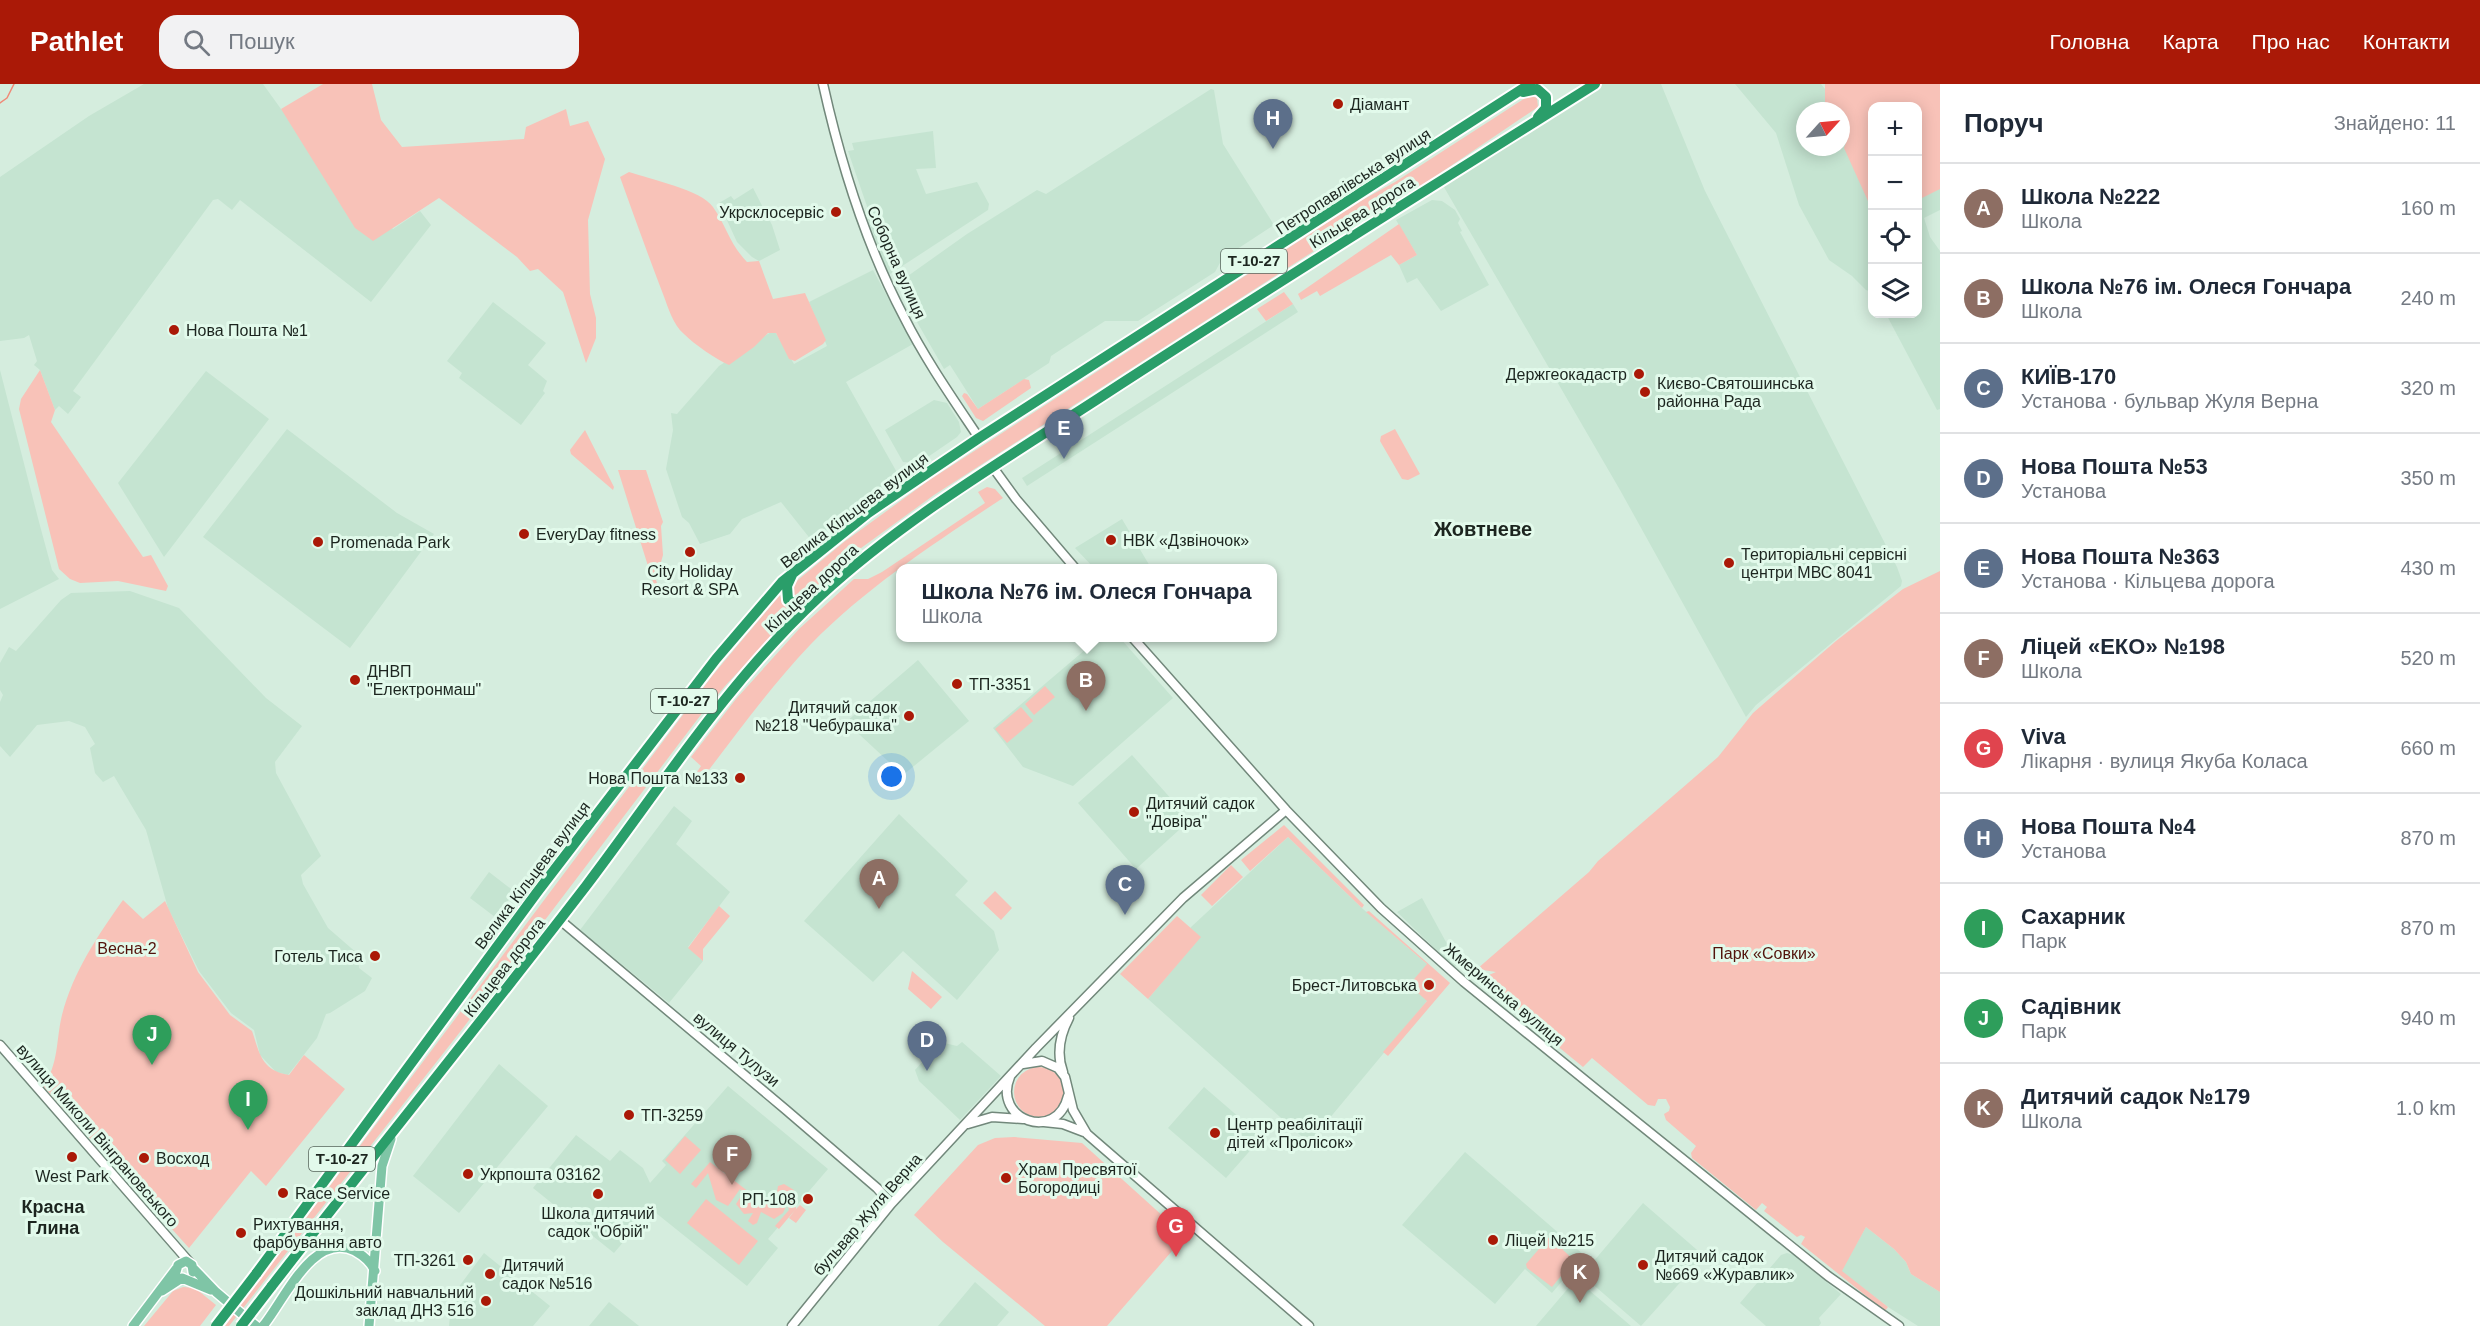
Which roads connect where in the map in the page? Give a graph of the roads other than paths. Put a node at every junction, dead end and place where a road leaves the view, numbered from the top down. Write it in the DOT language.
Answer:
graph roads {
  1 [pos="822,84"];
  2 [pos="1530,84"];
  3 [pos="1594,84"];
  4 [pos="1512,96"];
  5 [pos="1532,124"];
  6 [pos="979,438"];
  7 [pos="992,466"];
  8 [pos="1072,564"];
  9 [pos="796,570"];
  10 [pos="819,597"];
  11 [pos="1137,642"];
  12 [pos="1286,810"];
  13 [pos="560,920"];
  14 [pos="1072,1012"];
  15 [pos="0,1045"];
  16 [pos="1020,1066"];
  17 [pos="1011,1075"];
  18 [pos="1065,1077"];
  19 [pos="1069,1092"];
  20 [pos="1023,1119"];
  21 [pos="1044,1122"];
  22 [pos="967,1124"];
  23 [pos="396,1129"];
  24 [pos="1087,1134"];
  25 [pos="891,1204"];
  26 [pos="174,1245"];
  27 [pos="192,1266"];
  28 [pos="177,1267"];
  29 [pos="375,1270"];
  30 [pos="184,1278"];
  31 [pos="216,1292"];
  32 [pos="159,1293"];
  33 [pos="133,1326"];
  34 [pos="216,1326"];
  35 [pos="241,1326"];
  36 [pos="256,1326"];
  37 [pos="263,1326"];
  38 [pos="369,1326"];
  39 [pos="792,1326"];
  40 [pos="1309,1326"];
  41 [pos="1899,1326"];
  1 -- 6 [label="main road, Соборна вулиця"];
  2 -- 4 [label="highway, Петропавлівська вулиця / Т-10-27"];
  3 -- 5 [label="highway, Кільцева дорога / Т-10-27"];
  4 -- 5 [label="highway"];
  4 -- 6 [label="highway, Петропавлівська вулиця / Т-10-27"];
  5 -- 7 [label="highway, Кільцева дорога / Т-10-27"];
  6 -- 9 [label="highway, Велика Кільцева вулиця / Т-10-27"];
  7 -- 8 [label="main road"];
  7 -- 10 [label="highway, Кільцева дорога / Т-10-27"];
  9 -- 10 [label="highway"];
  9 -- 34 [label="highway, Велика Кільцева вулиця / Т-10-27, bridge"];
  10 -- 13 [label="highway, Кільцева дорога / Т-10-27"];
  11 -- 12 [label="main road, Жмеринська вулиця"];
  12 -- 14 [label="main road, бульвар Жуля Верна"];
  12 -- 41 [label="main road, Жмеринська вулиця"];
  13 -- 23 [label="highway, Кільцева дорога / Т-10-27"];
  13 -- 25 [label="main road, вулиця Тулузи"];
  14 -- 16 [label="main road, бульвар Жуля Верна"];
  14 -- 18 [label="main road, бульвар Жуля Верна"];
  15 -- 26 [label="main road, вулиця Миколи Вінграновського"];
  16 -- 17 [label="main road, бульвар Жуля Верна"];
  16 -- 18 [label="main road"];
  17 -- 20 [label="main road"];
  17 -- 22 [label="main road, бульвар Жуля Верна"];
  18 -- 19 [label="main road"];
  19 -- 21 [label="main road"];
  19 -- 24 [label="main road"];
  20 -- 21 [label="main road"];
  20 -- 22 [label="main road"];
  21 -- 24 [label="main road"];
  22 -- 25 [label="main road, бульвар Жуля Верна"];
  23 -- 29 [label="main road"];
  23 -- 35 [label="highway, Кільцева дорога / Т-10-27, bridge"];
  24 -- 40 [label="main road"];
  25 -- 39 [label="main road, бульвар Жуля Верна"];
  26 -- 27 [label="main road, вулиця Миколи Вінграновського"];
  26 -- 28 [label="main road"];
  27 -- 28 [label="main road"];
  27 -- 30 [label="main road"];
  27 -- 31 [label="main road"];
  28 -- 30 [label="main road"];
  28 -- 32 [label="main road"];
  29 -- 37 [label="main road"];
  29 -- 38 [label="main road"];
  30 -- 31 [label="main road"];
  30 -- 32 [label="main road"];
  31 -- 36 [label="main road"];
  32 -- 33 [label="main road"];
}
